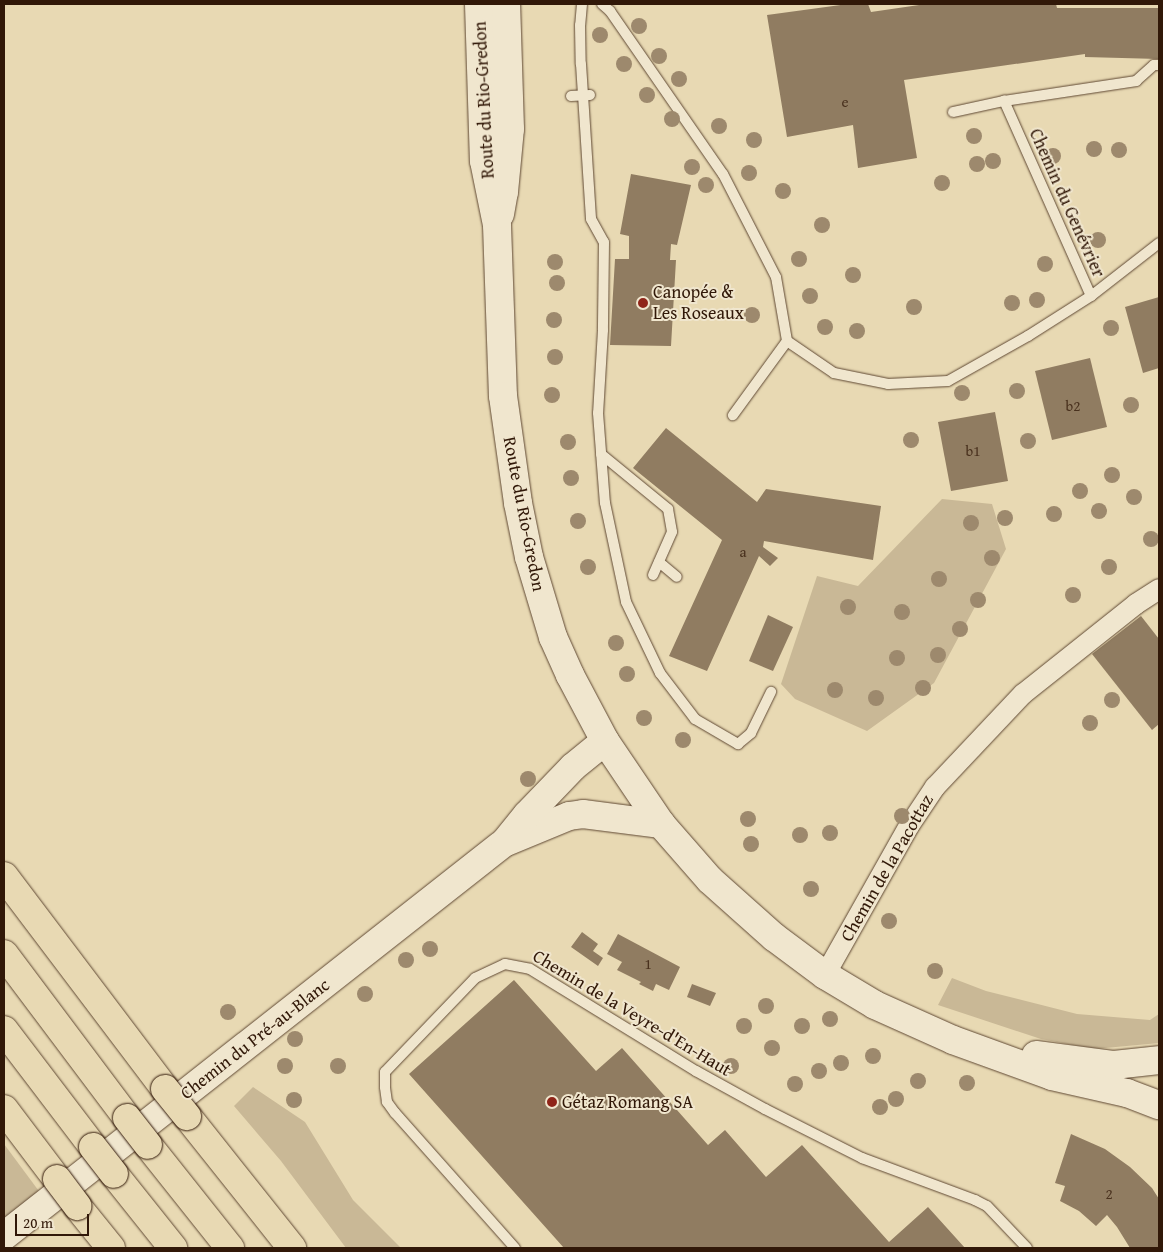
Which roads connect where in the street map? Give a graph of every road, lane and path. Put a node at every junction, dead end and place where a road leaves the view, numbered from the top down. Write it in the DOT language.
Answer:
graph roads {
  1 [pos="479,4"];
  2 [pos="506,4"];
  3 [pos="582,4"];
  4 [pos="602,4"];
  5 [pos="1159,65"];
  6 [pos="571,96"];
  7 [pos="586,96"];
  8 [pos="1004,102"];
  9 [pos="953,112"];
  10 [pos="497,225"];
  11 [pos="1159,244"];
  12 [pos="1091,296"];
  13 [pos="786,342"];
  14 [pos="733,415"];
  15 [pos="602,454"];
  16 [pos="659,562"];
  17 [pos="653,575"];
  18 [pos="677,577"];
  19 [pos="1159,589"];
  20 [pos="771,692"];
  21 [pos="605,741"];
  22 [pos="661,824"];
  23 [pos="505,842"];
  24 [pos="4,876"];
  25 [pos="4,954"];
  26 [pos="825,975"];
  27 [pos="4,1030"];
  28 [pos="953,1040"];
  29 [pos="1159,1060"];
  30 [pos="1159,1105"];
  31 [pos="4,1109"];
  32 [pos="4,1236"];
  33 [pos="111,1248"];
  34 [pos="173,1248"];
  35 [pos="230,1248"];
  36 [pos="292,1248"];
  37 [pos="515,1248"];
  38 [pos="1027,1248"];
  1 -- 10 [label="main road, Route du Rio-Gredon"];
  2 -- 10 [label="main road, Route du Rio-Gredon"];
  3 -- 7 [label="lane"];
  4 -- 13 [label="lane"];
  5 -- 8 [label="lane"];
  6 -- 7 [label="lane"];
  7 -- 15 [label="lane"];
  8 -- 9 [label="lane"];
  8 -- 12 [label="lane, Chemin du Genévrier"];
  10 -- 21 [label="main road, Route du Rio-Gredon"];
  11 -- 12 [label="lane"];
  12 -- 13 [label="lane, Chemin du Genévrier"];
  13 -- 14 [label="lane"];
  15 -- 16 [label="lane"];
  15 -- 20 [label="lane"];
  16 -- 17 [label="lane"];
  16 -- 18 [label="lane"];
  19 -- 26 [label="street, Chemin de la Pacottaz"];
  21 -- 22 [label="main road, Route du Rio-Gredon"];
  21 -- 23 [label="main road, Chemin du Pré-au-Blanc"];
  22 -- 23 [label="main road, Chemin du Pré-au-Blanc"];
  22 -- 26 [label="main road, Route du Rio-Gredon"];
  23 -- 32 [label="main road, Chemin du Pré-au-Blanc"];
  24 -- 36 [label="highway, bridge"];
  25 -- 35 [label="highway, bridge"];
  26 -- 28 [label="main road, Route du Rio-Gredon"];
  27 -- 34 [label="highway, bridge"];
  28 -- 29 [label="main road, Route du Rio-Gredon"];
  28 -- 30 [label="main road, Route du Rio-Gredon"];
  31 -- 33 [label="highway, bridge"];
  37 -- 38 [label="lane, Chemin de la Veyre-d'En-Haut"];
}
